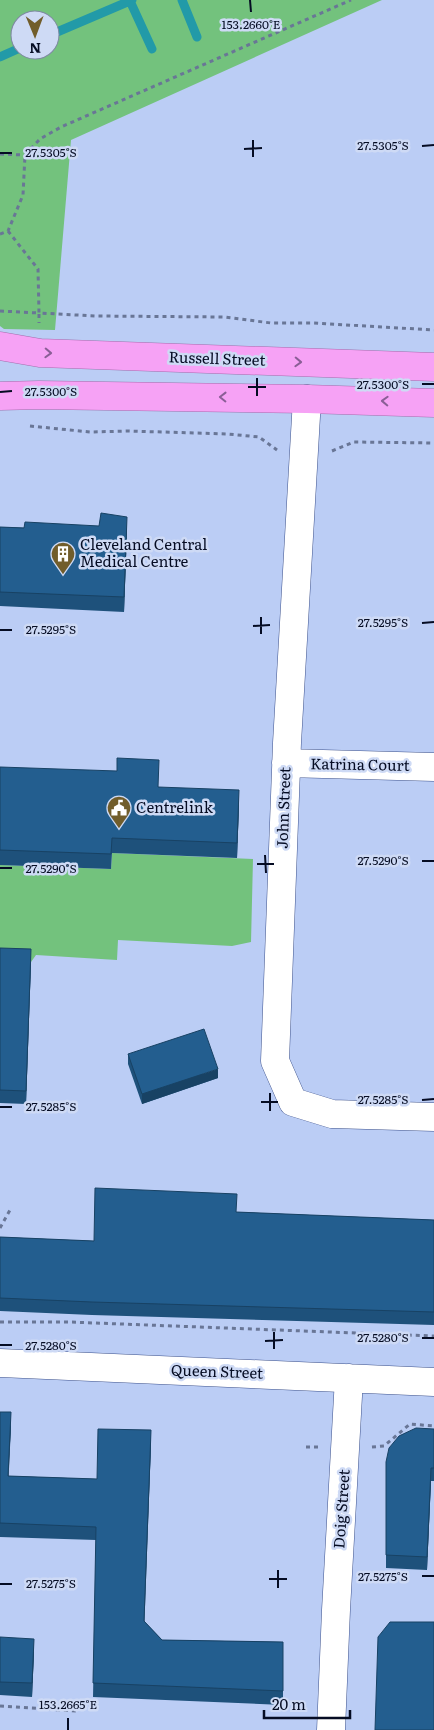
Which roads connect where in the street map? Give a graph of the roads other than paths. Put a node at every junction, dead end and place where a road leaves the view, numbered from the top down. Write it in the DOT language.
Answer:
graph roads {
  1 [pos="0,346"];
  2 [pos="434,367"];
  3 [pos="0,396"];
  4 [pos="307,398"];
  5 [pos="434,403"];
  6 [pos="286,763"];
  7 [pos="434,767"];
  8 [pos="434,1117"];
  9 [pos="0,1363"];
  10 [pos="349,1378"];
  11 [pos="434,1382"];
  12 [pos="331,1730"];
  1 -- 2 [label="highway, Russell Street, one-way"];
  4 -- 3 [label="highway, one-way"];
  5 -- 4 [label="highway, one-way"];
  4 -- 6 [label="street, John Street"];
  6 -- 7 [label="street, Katrina Court"];
  6 -- 8 [label="street, John Street"];
  9 -- 10 [label="street, Queen Street"];
  10 -- 11 [label="street, Queen Street"];
  10 -- 12 [label="street, Doig Street"];
}
